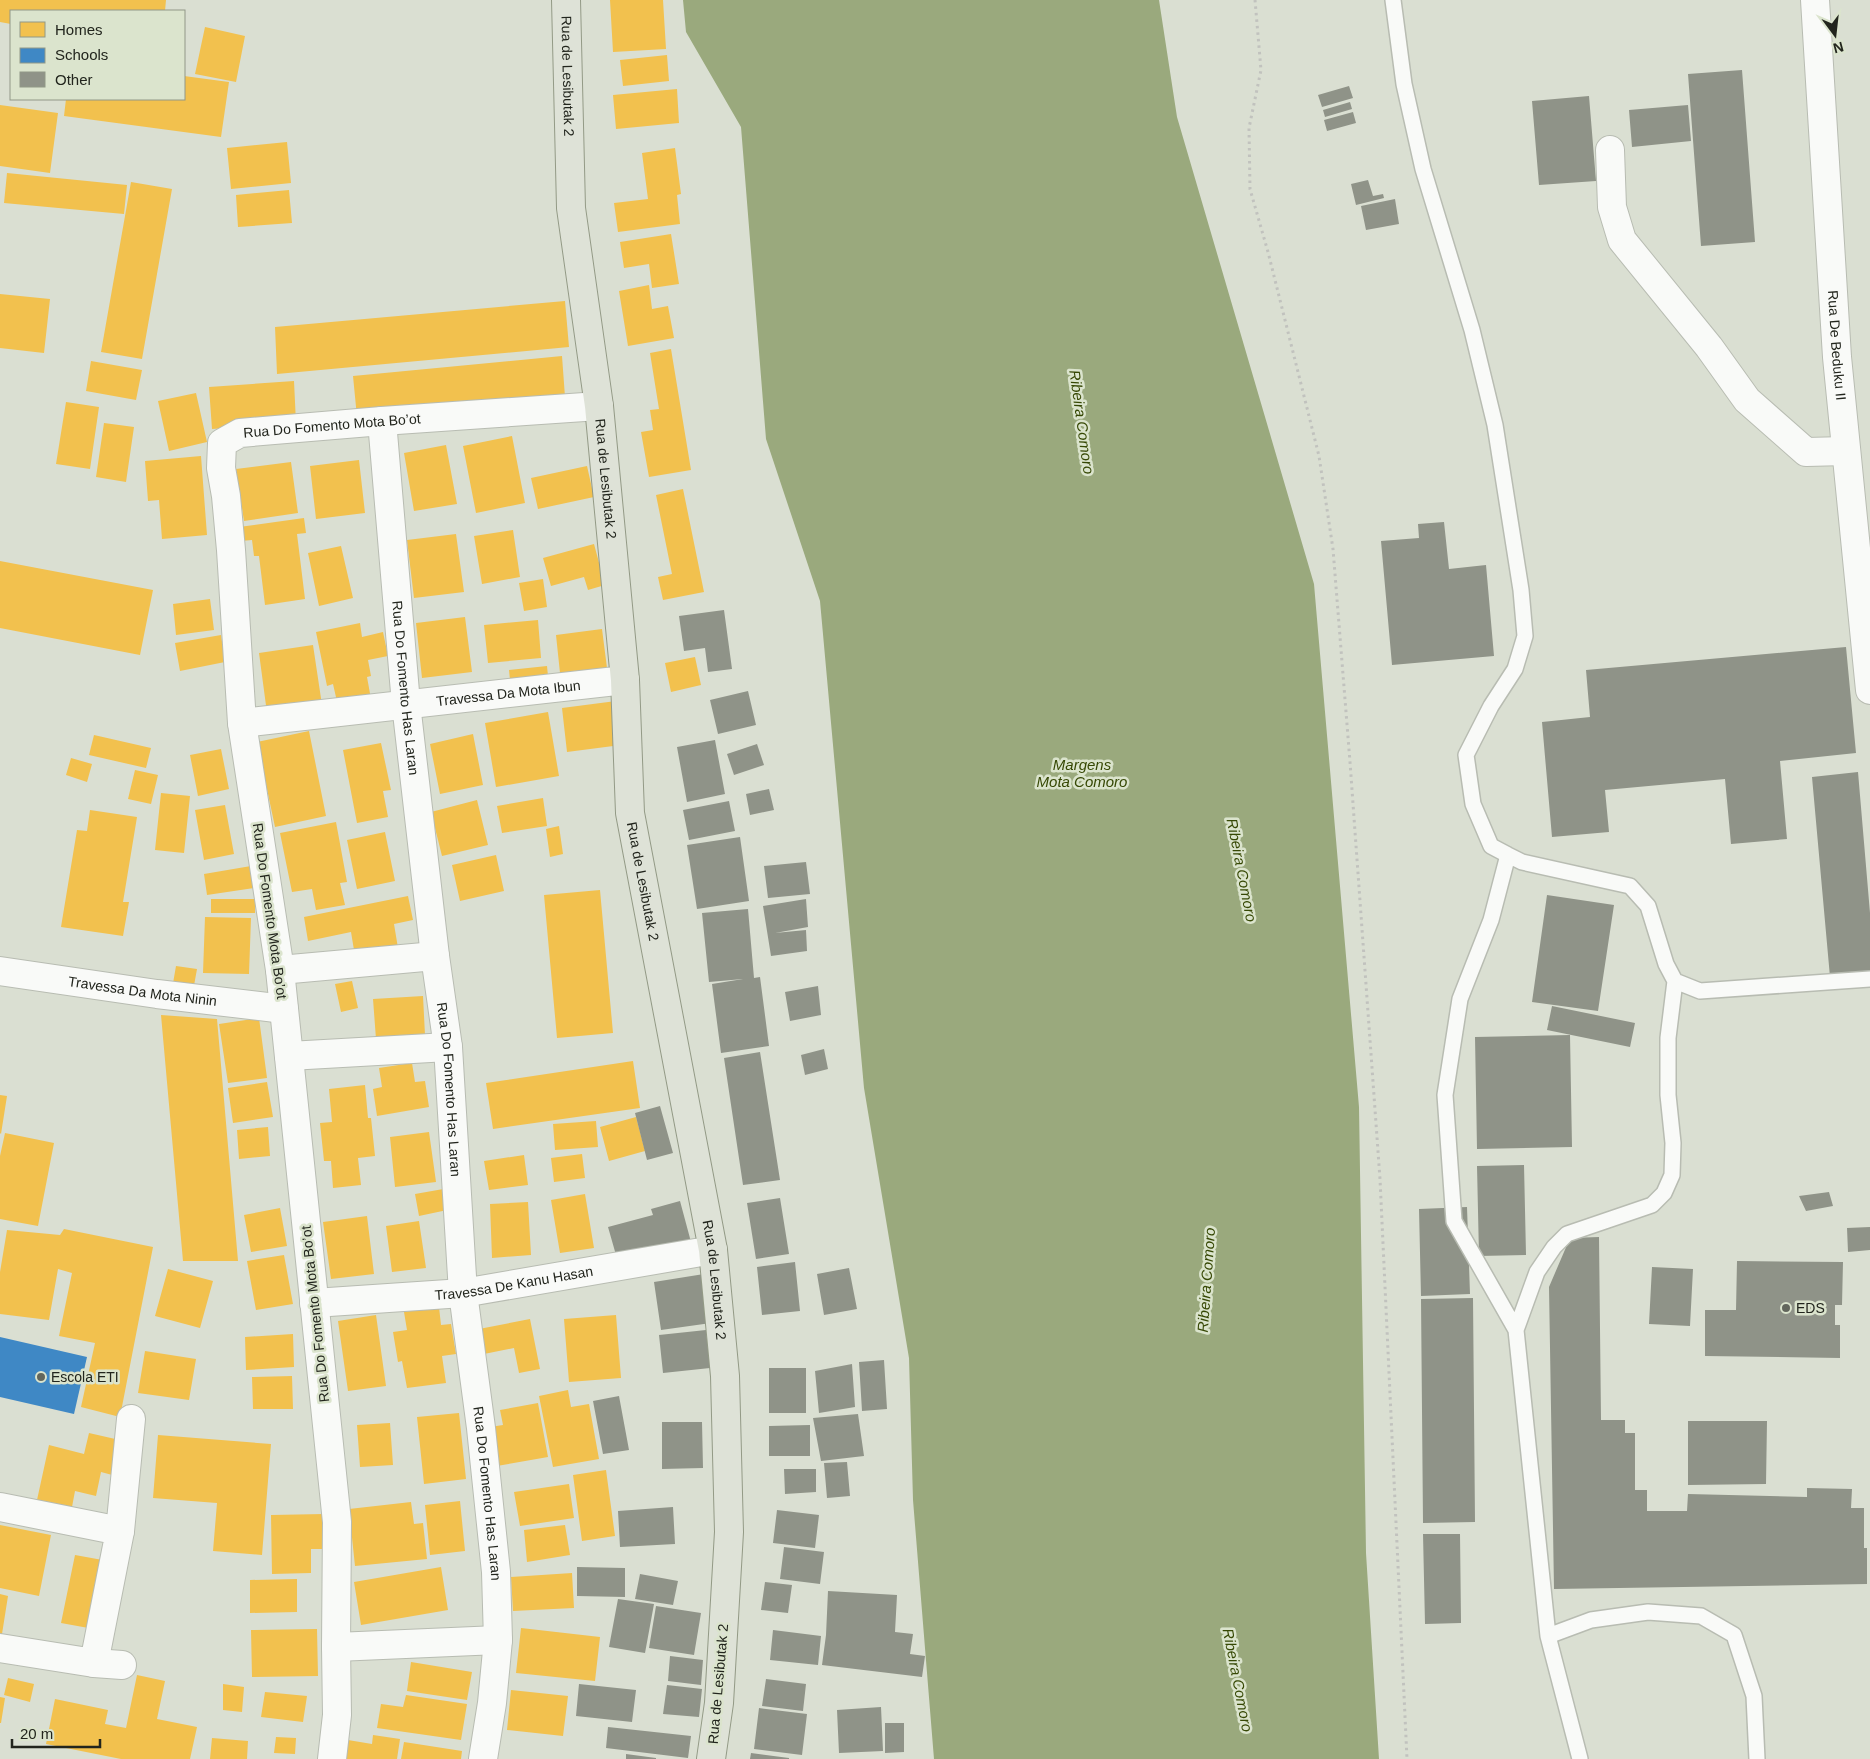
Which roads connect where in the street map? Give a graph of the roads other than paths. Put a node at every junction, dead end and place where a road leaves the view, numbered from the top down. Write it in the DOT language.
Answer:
graph roads {
  1 [pos="566,0"];
  2 [pos="1393,0"];
  3 [pos="1816,0"];
  4 [pos="1610,150"];
  5 [pos="599,406"];
  6 [pos="382,421"];
  7 [pos="1846,451"];
  8 [pos="625,680"];
  9 [pos="1870,690"];
  10 [pos="406,704"];
  11 [pos="242,723"];
  12 [pos="1508,855"];
  13 [pos="435,956"];
  14 [pos="0,970"];
  15 [pos="280,970"];
  16 [pos="1870,979"];
  17 [pos="1675,981"];
  18 [pos="284,1009"];
  19 [pos="448,1047"];
  20 [pos="289,1056"];
  21 [pos="713,1250"];
  22 [pos="463,1293"];
  23 [pos="314,1303"];
  24 [pos="1516,1330"];
  25 [pos="131,1419"];
  26 [pos="0,1507"];
  27 [pos="120,1531"];
  28 [pos="1548,1636"];
  29 [pos="498,1640"];
  30 [pos="336,1647"];
  31 [pos="0,1648"];
  32 [pos="94,1663"];
  33 [pos="122,1665"];
  34 [pos="332,1759"];
  35 [pos="483,1759"];
  36 [pos="711,1759"];
  37 [pos="1580,1759"];
  38 [pos="1757,1759"];
  1 -- 5 [label="main road, Rua de Lesibutak 2"];
  2 -- 12 [label="lane"];
  3 -- 7 [label="street, Rua De Beduku II"];
  4 -- 7 [label="street"];
  5 -- 6 [label="street, Rua Do Fomento Mota Bo’ot"];
  5 -- 8 [label="main road, Rua de Lesibutak 2"];
  6 -- 10 [label="street, Rua Do Fomento Has Laran"];
  6 -- 11 [label="street, Rua Do Fomento Mota Bo’ot"];
  7 -- 9 [label="street, Rua De Beduku II"];
  8 -- 10 [label="street, Travessa Da Mota Ibun"];
  8 -- 21 [label="main road, Rua de Lesibutak 2"];
  10 -- 11 [label="street, Travessa Da Mota Ibun"];
  10 -- 13 [label="street, Rua Do Fomento Has Laran"];
  11 -- 15 [label="street, Rua Do Fomento Mota Bo’ot"];
  12 -- 17 [label="lane"];
  12 -- 24 [label="lane"];
  13 -- 15 [label="street"];
  13 -- 19 [label="street, Rua Do Fomento Has Laran"];
  14 -- 18 [label="street, Travessa Da Mota Ninin"];
  15 -- 18 [label="street, Rua Do Fomento Mota Bo’ot"];
  16 -- 17 [label="lane"];
  17 -- 24 [label="lane"];
  18 -- 20 [label="street, Rua Do Fomento Mota Bo’ot"];
  19 -- 20 [label="street"];
  19 -- 22 [label="street, Rua Do Fomento Has Laran"];
  20 -- 23 [label="street, Rua Do Fomento Mota Bo’ot"];
  21 -- 22 [label="street, Travessa De Kanu Hasan"];
  21 -- 36 [label="main road, Rua de Lesibutak 2"];
  22 -- 23 [label="street, Travessa De Kanu Hasan"];
  22 -- 29 [label="street, Rua Do Fomento Has Laran"];
  23 -- 30 [label="street, Rua Do Fomento Mota Bo’ot"];
  24 -- 28 [label="lane"];
  25 -- 27 [label="street"];
  26 -- 27 [label="street"];
  27 -- 32 [label="street"];
  28 -- 37 [label="lane"];
  28 -- 38 [label="lane"];
  29 -- 30 [label="street"];
  29 -- 35 [label="street, Rua Do Fomento Has Laran"];
  30 -- 34 [label="street, Rua Do Fomento Mota Bo’ot"];
  31 -- 32 [label="street"];
  32 -- 33 [label="street"];
}
